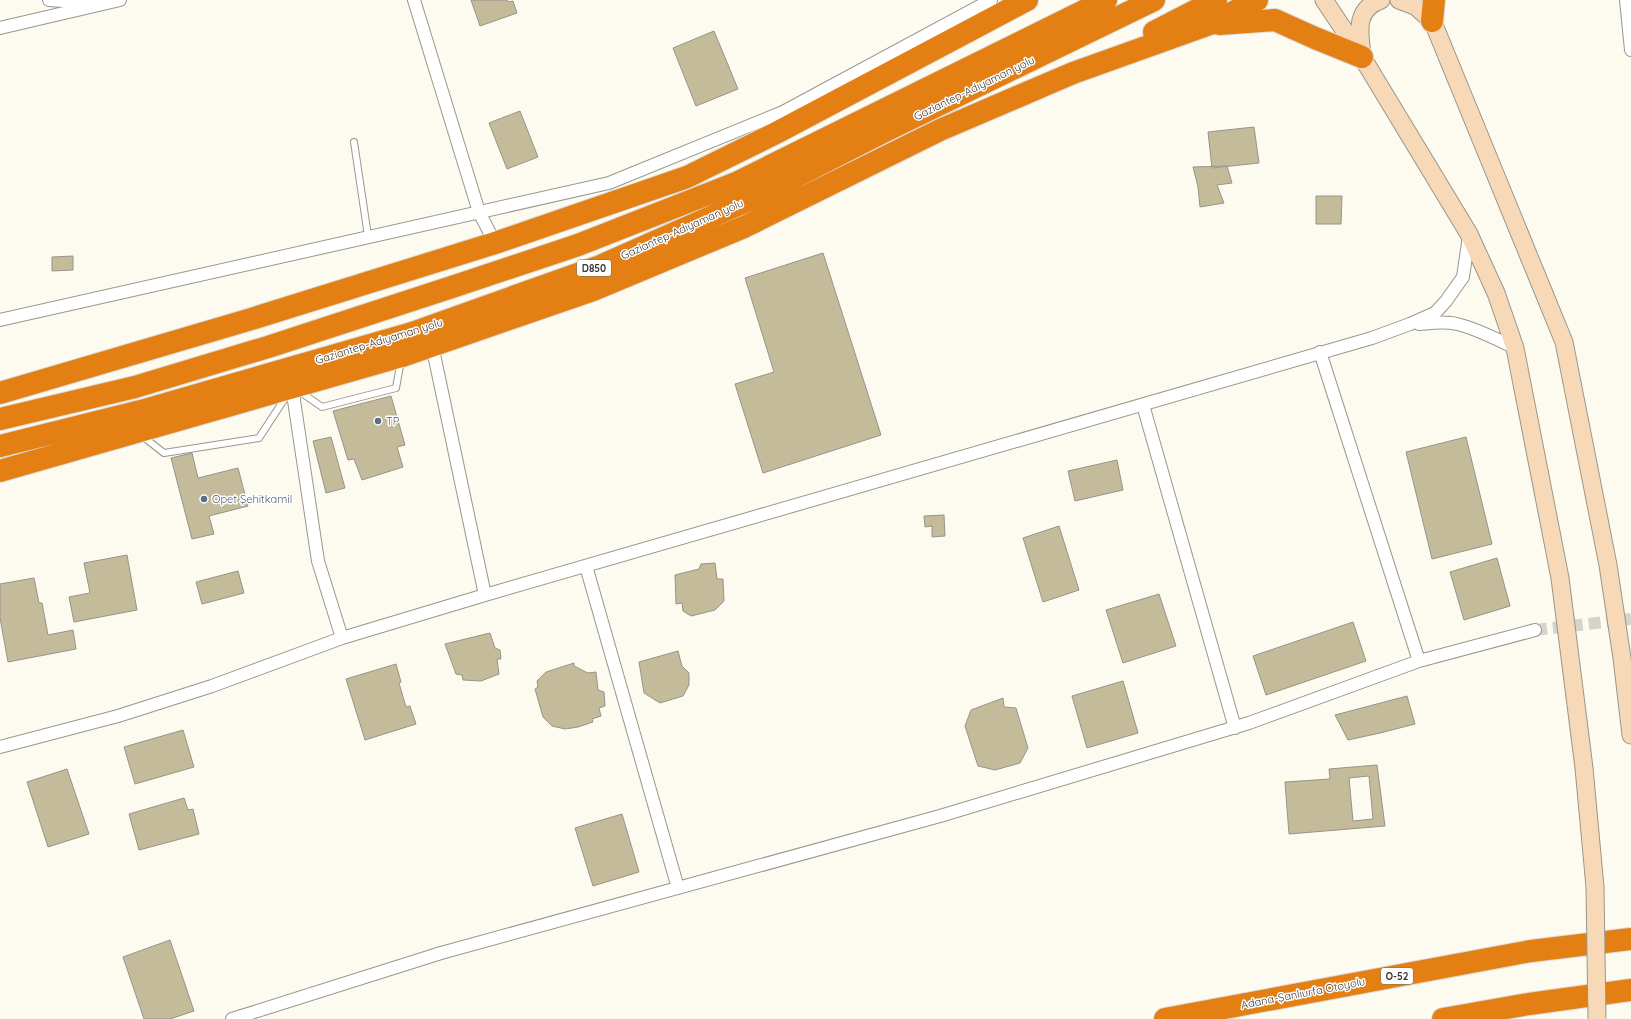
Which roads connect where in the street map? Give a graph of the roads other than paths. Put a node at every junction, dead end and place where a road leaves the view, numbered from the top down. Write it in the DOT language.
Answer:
graph roads {
  1 [pos="48,0"];
  2 [pos="120,0"];
  3 [pos="414,0"];
  4 [pos="991,0"];
  5 [pos="1027,0"];
  6 [pos="1106,0"];
  7 [pos="1154,0"];
  8 [pos="1216,0"];
  9 [pos="1257,0"];
  10 [pos="1324,0"];
  11 [pos="1381,0"];
  12 [pos="1399,0"];
  13 [pos="1424,0"];
  14 [pos="1626,0"];
  15 [pos="101,4"];
  16 [pos="1433,10"];
  17 [pos="1210,24"];
  18 [pos="0,28"];
  19 [pos="1631,50"];
  20 [pos="1362,58"];
  21 [pos="1073,73"];
  22 [pos="354,142"];
  23 [pos="479,212"];
  24 [pos="1469,234"];
  25 [pos="368,236"];
  26 [pos="495,243"];
  27 [pos="0,320"];
  28 [pos="1410,324"];
  29 [pos="432,345"];
  30 [pos="1515,348"];
  31 [pos="1320,352"];
  32 [pos="402,356"];
  33 [pos="292,387"];
  34 [pos="0,393"];
  35 [pos="1143,406"];
  36 [pos="0,419"];
  37 [pos="137,432"];
  38 [pos="0,446"];
  39 [pos="0,471"];
  40 [pos="586,566"];
  41 [pos="485,595"];
  42 [pos="1536,630"];
  43 [pos="342,638"];
  44 [pos="1419,661"];
  45 [pos="1235,728"];
  46 [pos="1631,735"];
  47 [pos="0,747"];
  48 [pos="678,888"];
  49 [pos="1631,939"];
  50 [pos="1631,990"];
  51 [pos="232,1019"];
  52 [pos="1165,1019"];
  53 [pos="1443,1019"];
  54 [pos="1597,1019"];
  1 -- 15 [label="street"];
  2 -- 15 [label="street"];
  3 -- 23 [label="street"];
  4 -- 23 [label="street"];
  5 -- 26 [label="highway"];
  6 -- 36 [label="highway, Gaziantep-Adıyaman yolu / D850"];
  7 -- 38 [label="highway, Gaziantep-Adıyaman yolu / D850"];
  8 -- 21 [label="highway"];
  9 -- 17 [label="highway"];
  10 -- 20 [label="street"];
  11 -- 20 [label="street"];
  12 -- 16 [label="street"];
  13 -- 16 [label="street"];
  14 -- 19 [label="street"];
  15 -- 18 [label="street"];
  16 -- 46 [label="street"];
  17 -- 20 [label="highway"];
  17 -- 21 [label="highway"];
  20 -- 24 [label="street"];
  21 -- 29 [label="highway"];
  22 -- 25 [label="lane"];
  23 -- 25 [label="street"];
  23 -- 26 [label="street"];
  24 -- 28 [label="street"];
  24 -- 30 [label="street"];
  25 -- 27 [label="street"];
  26 -- 34 [label="highway"];
  28 -- 30 [label="street"];
  28 -- 31 [label="street"];
  29 -- 32 [label="highway"];
  29 -- 41 [label="street"];
  30 -- 54 [label="street, bridge"];
  31 -- 35 [label="street"];
  31 -- 44 [label="street"];
  32 -- 33 [label="highway"];
  32 -- 33 [label="lane"];
  33 -- 37 [label="highway"];
  33 -- 37 [label="lane"];
  33 -- 43 [label="street"];
  35 -- 40 [label="street"];
  35 -- 45 [label="street"];
  37 -- 39 [label="highway"];
  40 -- 41 [label="street"];
  40 -- 48 [label="street"];
  41 -- 43 [label="street"];
  42 -- 44 [label="street"];
  43 -- 47 [label="street"];
  44 -- 45 [label="street"];
  45 -- 48 [label="street"];
  48 -- 51 [label="street"];
  49 -- 52 [label="highway, Adana-Şanlıurfa Otoyolu / O-52"];
  50 -- 53 [label="highway"];
}
